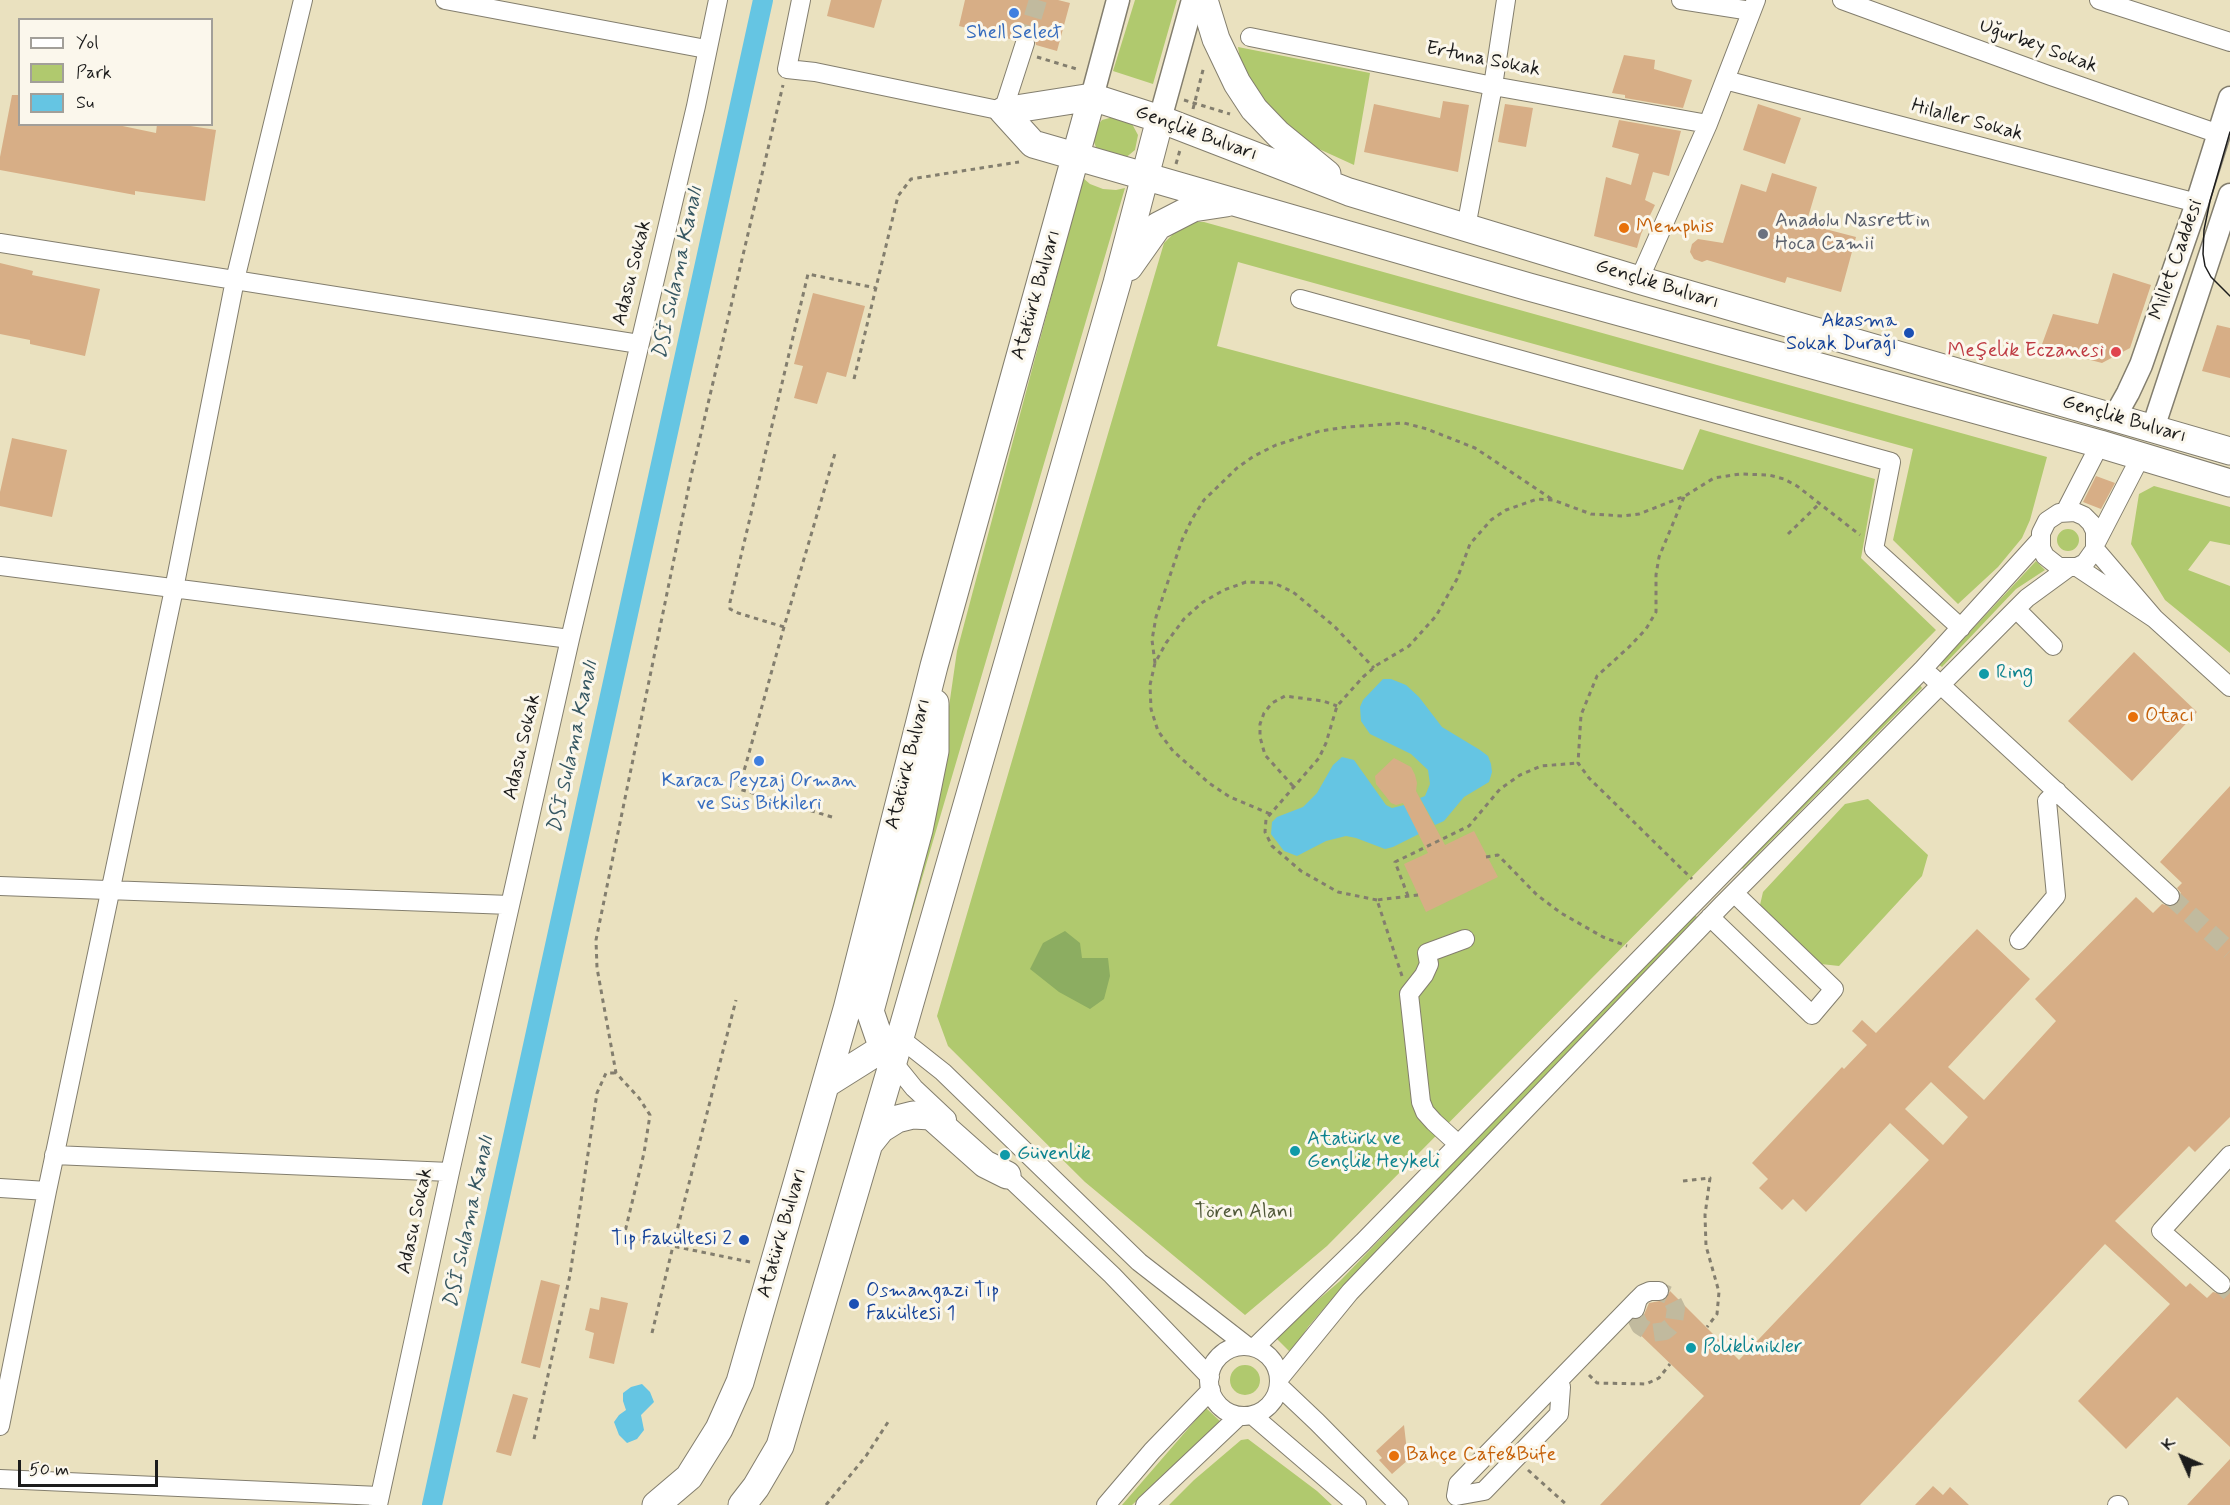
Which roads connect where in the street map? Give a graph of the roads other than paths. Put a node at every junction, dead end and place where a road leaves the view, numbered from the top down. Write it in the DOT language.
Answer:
graph roads {
  1 [pos="303,0"];
  2 [pos="445,0"];
  3 [pos="718,0"];
  4 [pos="801,0"];
  5 [pos="1118,0"];
  6 [pos="1193,0"];
  7 [pos="1204,0"];
  8 [pos="1506,0"];
  9 [pos="1681,0"];
  10 [pos="1842,0"];
  11 [pos="2099,0"];
  12 [pos="1754,6"];
  13 [pos="1250,38"];
  14 [pos="2230,42"];
  15 [pos="1024,43"];
  16 [pos="706,49"];
  17 [pos="1725,80"];
  18 [pos="1492,86"];
  19 [pos="1092,97"];
  20 [pos="2230,98"];
  21 [pos="1003,111"];
  22 [pos="1160,119"];
  23 [pos="1708,123"];
  24 [pos="2219,134"];
  25 [pos="1076,156"];
  26 [pos="1145,177"];
  27 [pos="1349,192"];
  28 [pos="2230,195"];
  29 [pos="1236,202"];
  30 [pos="2197,203"];
  31 [pos="1466,227"];
  32 [pos="0,243"];
  33 [pos="235,280"];
  34 [pos="1640,280"];
  35 [pos="1118,283"];
  36 [pos="1300,299"];
  37 [pos="639,344"];
  38 [pos="2114,418"];
  39 [pos="2153,428"];
  40 [pos="2100,444"];
  41 [pos="2230,451"];
  42 [pos="2141,456"];
  43 [pos="2230,483"];
  44 [pos="2065,512"];
  45 [pos="2040,540"];
  46 [pos="2096,545"];
  47 [pos="0,566"];
  48 [pos="2072,568"];
  49 [pos="174,589"];
  50 [pos="2016,609"];
  51 [pos="2155,619"];
  52 [pos="1961,628"];
  53 [pos="570,639"];
  54 [pos="2053,646"];
  55 [pos="934,666"];
  56 [pos="1923,669"];
  57 [pos="1940,684"];
  58 [pos="2230,687"];
  59 [pos="2057,791"];
  60 [pos="0,886"];
  61 [pos="110,891"];
  62 [pos="1705,891"];
  63 [pos="2170,896"];
  64 [pos="510,905"];
  65 [pos="1721,905"];
  66 [pos="1466,939"];
  67 [pos="2019,940"];
  68 [pos="892,1050"];
  69 [pos="826,1084"];
  70 [pos="1458,1144"];
  71 [pos="868,1145"];
  72 [pos="54,1155"];
  73 [pos="2230,1155"];
  74 [pos="450,1172"];
  75 [pos="1007,1175"];
  76 [pos="0,1188"];
  77 [pos="47,1191"];
  78 [pos="2221,1284"];
  79 [pos="1659,1291"];
  80 [pos="1635,1314"];
  81 [pos="1251,1347"];
  82 [pos="1279,1383"];
  83 [pos="1210,1384"];
  84 [pos="1561,1387"];
  85 [pos="1246,1415"];
  86 [pos="0,1426"];
  87 [pos="0,1479"];
  88 [pos="379,1500"];
  89 [pos="1452,1501"];
  90 [pos="656,1505"];
  91 [pos="742,1505"];
  92 [pos="1106,1505"];
  93 [pos="1145,1505"];
  94 [pos="1357,1505"];
  95 [pos="1399,1505"];
  1 -- 33 [label="street"];
  2 -- 16 [label="street"];
  3 -- 16 [label="street, Adasu Sokak"];
  4 -- 21 [label="street"];
  5 -- 19 [label="main road, Atatürk Bulvarı"];
  6 -- 22 [label="main road"];
  7 -- 27 [label="highway"];
  8 -- 18 [label="street"];
  9 -- 12 [label="street"];
  10 -- 24 [label="street, Uğurbey Sokak"];
  11 -- 14 [label="street"];
  12 -- 17 [label="street"];
  13 -- 18 [label="street, Ertuna Sokak"];
  15 -- 21 [label="street"];
  16 -- 37 [label="street, Adasu Sokak"];
  17 -- 23 [label="street"];
  17 -- 30 [label="street, Hilaller Sokak"];
  18 -- 23 [label="street, Ertuna Sokak"];
  18 -- 31 [label="street"];
  19 -- 21 [label="highway"];
  19 -- 22 [label="highway, Gençlik Bulvarı"];
  19 -- 25 [label="highway, Atatürk Bulvarı"];
  20 -- 24 [label="main road, Millet Caddesi"];
  21 -- 25 [label="highway, Gençlik Bulvarı"];
  22 -- 26 [label="highway"];
  22 -- 27 [label="highway, Gençlik Bulvarı"];
  23 -- 34 [label="street"];
  24 -- 30 [label="main road, Millet Caddesi"];
  25 -- 26 [label="highway, Gençlik Bulvarı"];
  25 -- 55 [label="highway, Atatürk Bulvarı"];
  26 -- 29 [label="highway, Gençlik Bulvarı"];
  26 -- 35 [label="highway"];
  27 -- 31 [label="highway, Gençlik Bulvarı"];
  28 -- 39 [label="main road, Millet Caddesi"];
  29 -- 35 [label="highway"];
  29 -- 40 [label="highway, Gençlik Bulvarı"];
  30 -- 38 [label="main road, Millet Caddesi"];
  31 -- 34 [label="highway, Gençlik Bulvarı"];
  32 -- 33 [label="street"];
  33 -- 37 [label="street"];
  33 -- 49 [label="street"];
  34 -- 38 [label="highway, Gençlik Bulvarı"];
  35 -- 68 [label="highway"];
  36 -- 52 [label="street"];
  37 -- 53 [label="street, Adasu Sokak"];
  38 -- 39 [label="highway, Gençlik Bulvarı"];
  38 -- 40 [label="highway"];
  39 -- 41 [label="highway, Gençlik Bulvarı"];
  39 -- 42 [label="highway"];
  40 -- 42 [label="highway, Gençlik Bulvarı"];
  40 -- 44 [label="street"];
  42 -- 43 [label="highway, Gençlik Bulvarı"];
  42 -- 46 [label="street"];
  44 -- 45 [label="street"];
  44 -- 46 [label="street"];
  45 -- 48 [label="street"];
  45 -- 52 [label="street"];
  46 -- 48 [label="street"];
  46 -- 51 [label="street"];
  47 -- 49 [label="street"];
  48 -- 50 [label="street"];
  48 -- 51 [label="street"];
  49 -- 53 [label="street"];
  49 -- 61 [label="street"];
  50 -- 54 [label="street"];
  50 -- 57 [label="street"];
  51 -- 58 [label="street"];
  52 -- 56 [label="street"];
  53 -- 64 [label="street, Adasu Sokak"];
  55 -- 68 [label="highway"];
  55 -- 69 [label="highway, Atatürk Bulvarı"];
  56 -- 57 [label="street"];
  56 -- 62 [label="street"];
  57 -- 59 [label="street"];
  57 -- 65 [label="street"];
  59 -- 63 [label="street"];
  59 -- 67 [label="street"];
  60 -- 61 [label="street"];
  61 -- 64 [label="street"];
  61 -- 72 [label="street"];
  62 -- 65 [label="street"];
  62 -- 70 [label="street"];
  64 -- 74 [label="street, Adasu Sokak"];
  65 -- 65 [label="street"];
  65 -- 82 [label="street"];
  66 -- 70 [label="street"];
  68 -- 69 [label="highway"];
  68 -- 71 [label="highway"];
  68 -- 75 [label="street"];
  68 -- 81 [label="street"];
  69 -- 90 [label="highway, Atatürk Bulvarı"];
  70 -- 81 [label="street"];
  71 -- 75 [label="highway"];
  71 -- 91 [label="highway"];
  72 -- 74 [label="street"];
  72 -- 77 [label="street"];
  73 -- 78 [label="street"];
  74 -- 88 [label="street, Adasu Sokak"];
  75 -- 83 [label="street"];
  76 -- 77 [label="street"];
  77 -- 86 [label="street"];
  79 -- 80 [label="street"];
  80 -- 84 [label="street"];
  80 -- 89 [label="street"];
  81 -- 82 [label="street"];
  81 -- 83 [label="street"];
  82 -- 85 [label="street"];
  82 -- 95 [label="street"];
  83 -- 85 [label="street"];
  83 -- 92 [label="street"];
  84 -- 89 [label="street"];
  84 -- 89 [label="street"];
  85 -- 93 [label="street"];
  85 -- 94 [label="street"];
  87 -- 88 [label="street"];
}
